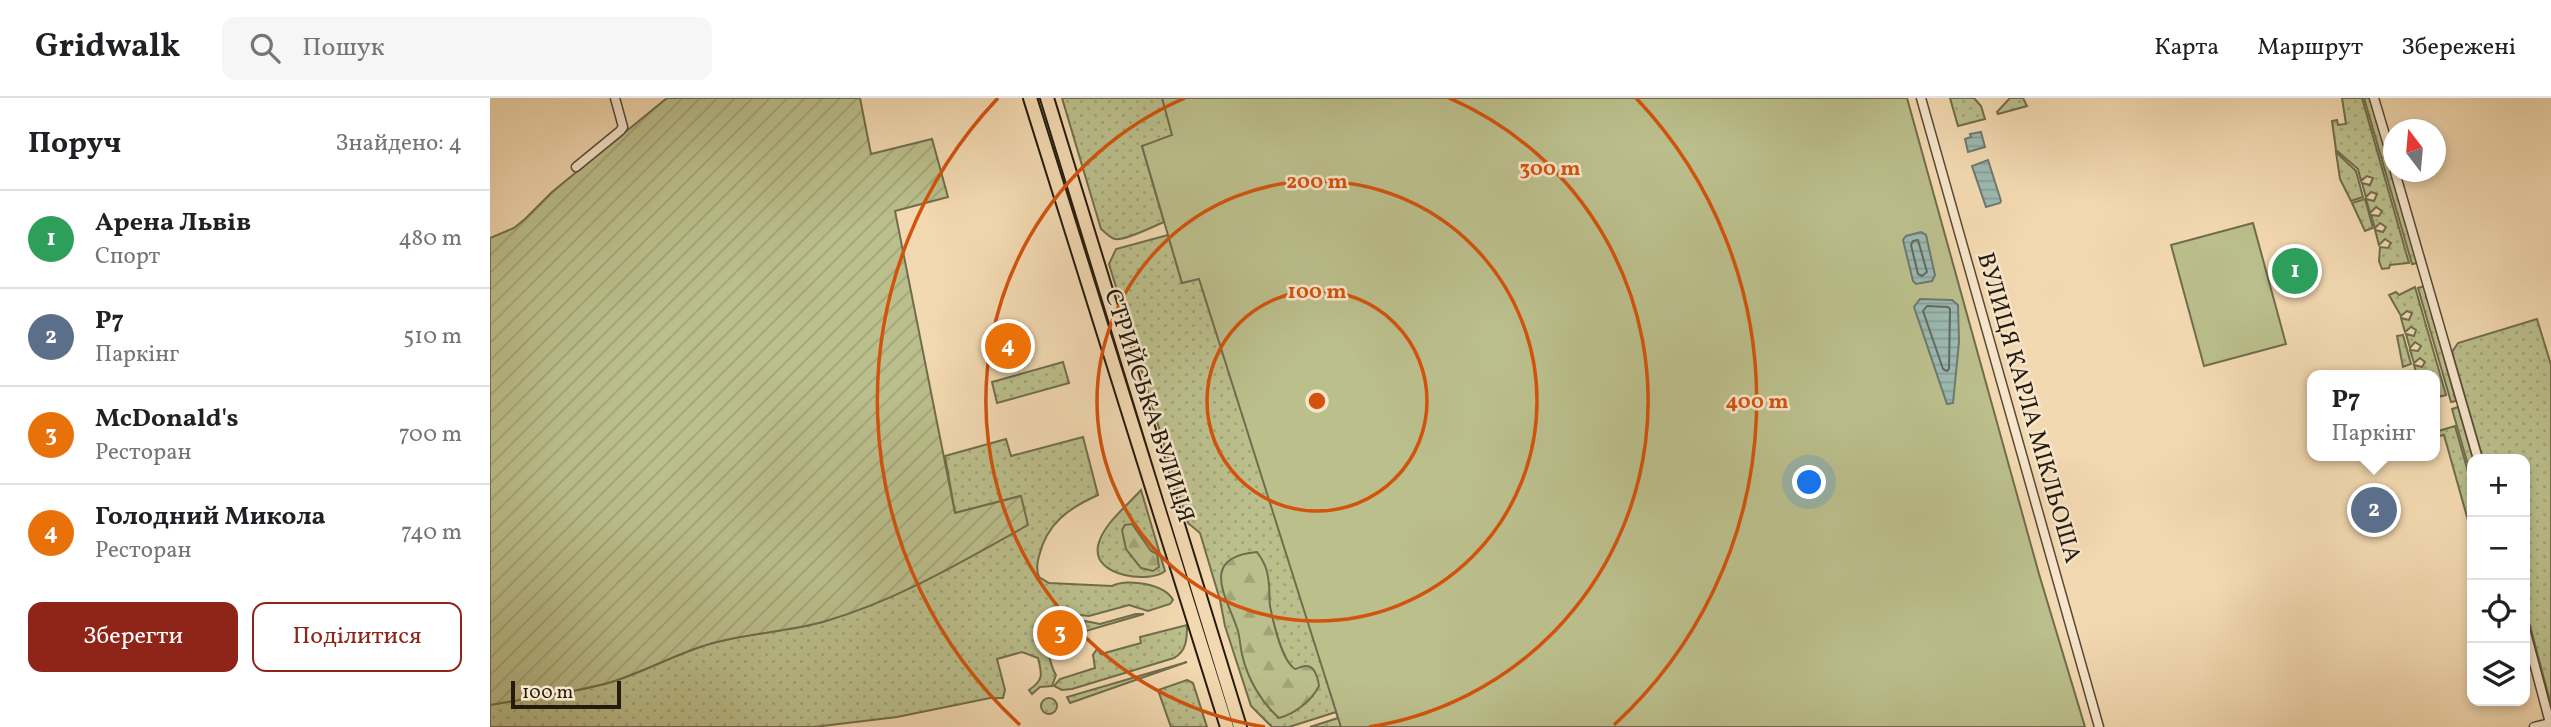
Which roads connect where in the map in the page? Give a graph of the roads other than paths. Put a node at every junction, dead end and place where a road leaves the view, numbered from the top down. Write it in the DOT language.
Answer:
graph roads {
  1 [pos="615,98"];
  2 [pos="1030,98"];
  3 [pos="1047,98"];
  4 [pos="1921,98"];
  5 [pos="2374,98"];
  6 [pos="2383,130"];
  7 [pos="576,167"];
  8 [pos="2398,182"];
  9 [pos="2476,454"];
  10 [pos="2529,643"];
  11 [pos="1219,652"];
  12 [pos="1205,656"];
  13 [pos="1227,727"];
  14 [pos="1240,727"];
  15 [pos="2099,727"];
  16 [pos="2534,727"];
  1 -- 7 [label="street"];
  2 -- 12 [label="main road, СТРИЙСЬКА ВУЛИЦЯ"];
  3 -- 11 [label="main road, СТРИЙСЬКА ВУЛИЦЯ"];
  4 -- 15 [label="street, ВУЛИЦЯ КАРЛА МІКЛЬОША"];
  5 -- 6 [label="street"];
  8 -- 9 [label="street"];
  10 -- 16 [label="street"];
  11 -- 12 [label="main road"];
  11 -- 14 [label="main road, СТРИЙСЬКА ВУЛИЦЯ"];
  12 -- 13 [label="main road, СТРИЙСЬКА ВУЛИЦЯ"];
}
